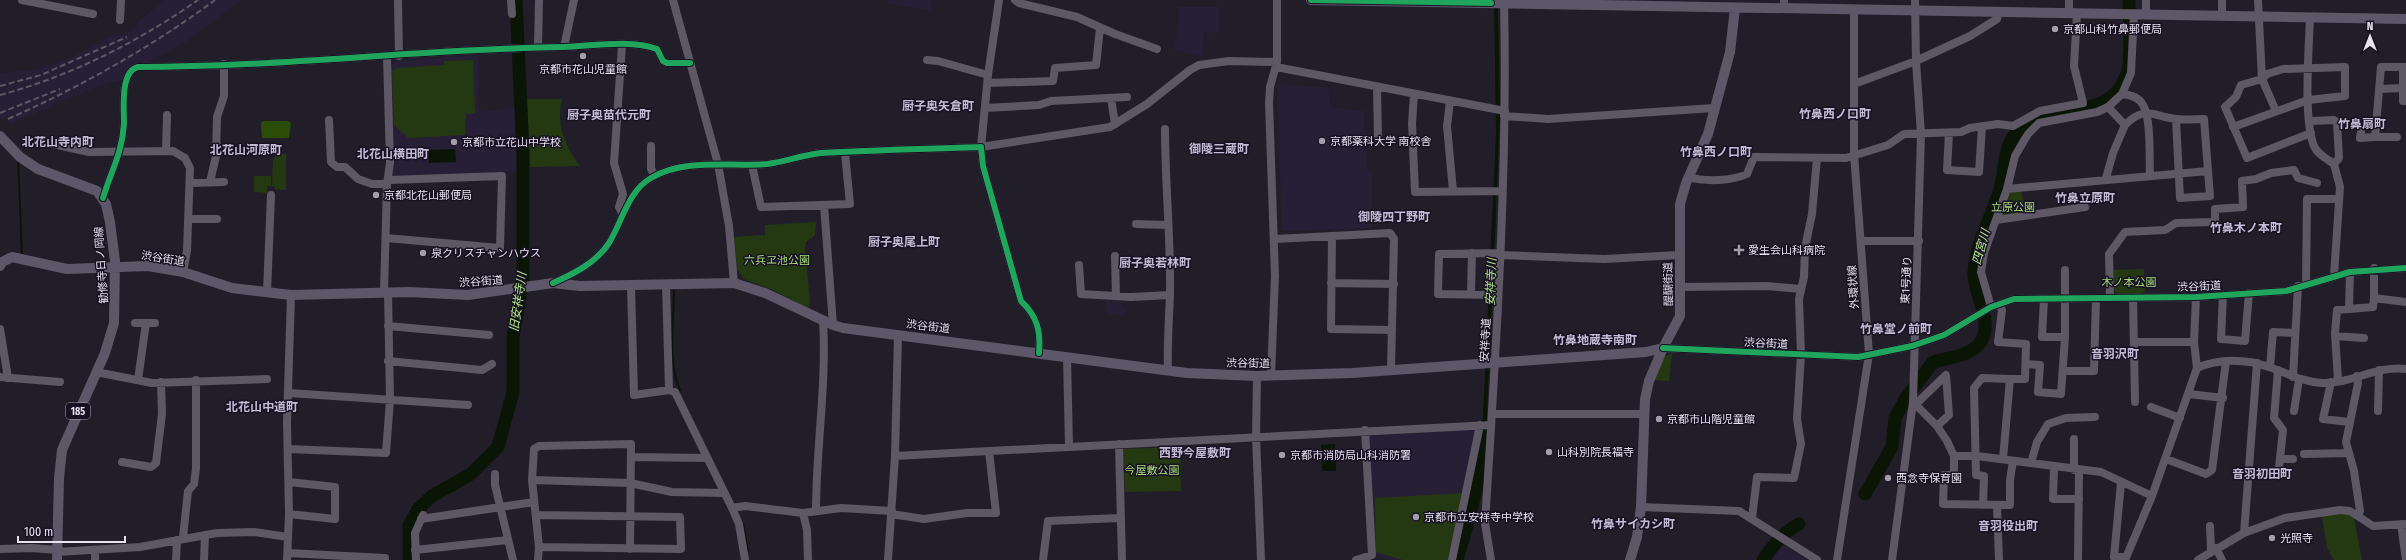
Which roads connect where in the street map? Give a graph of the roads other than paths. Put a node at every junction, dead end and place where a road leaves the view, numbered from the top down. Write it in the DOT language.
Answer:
graph roads {
  1 [pos="22,0"];
  2 [pos="121,0"];
  3 [pos="398,0"];
  4 [pos="511,0"];
  5 [pos="539,0"];
  6 [pos="574,0"];
  7 [pos="673,0"];
  8 [pos="999,0"];
  9 [pos="1015,0"];
  10 [pos="1277,0"];
  11 [pos="1311,0"];
  12 [pos="2069,0"];
  13 [pos="2146,0"];
  14 [pos="2258,0"];
  15 [pos="1383,1"];
  16 [pos="2222,1"];
  17 [pos="1500,2"];
  18 [pos="49,3"];
  19 [pos="1643,3"];
  20 [pos="1735,4"];
  21 [pos="1784,4"];
  22 [pos="1854,5"];
  23 [pos="1915,5"];
  24 [pos="1999,12"];
  25 [pos="2073,13"];
  26 [pos="93,14"];
  27 [pos="512,14"];
  28 [pos="2131,14"];
  29 [pos="2146,14"];
  30 [pos="2222,16"];
  31 [pos="2257,16"];
  32 [pos="2310,17"];
  33 [pos="2406,19"];
  34 [pos="120,20"];
  35 [pos="1100,28"];
  36 [pos="622,45"];
  37 [pos="538,47"];
  38 [pos="564,47"];
  39 [pos="1157,49"];
  40 [pos="399,56"];
  41 [pos="386,57"];
  42 [pos="927,60"];
  43 [pos="1916,60"];
  44 [pos="690,63"];
  45 [pos="224,64"];
  46 [pos="1277,65"];
  47 [pos="2404,67"];
  48 [pos="2309,69"];
  49 [pos="988,79"];
  50 [pos="2262,79"];
  51 [pos="1854,84"];
  52 [pos="1377,87"];
  53 [pos="2403,88"];
  54 [pos="2379,89"];
  55 [pos="1414,94"];
  56 [pos="2122,94"];
  57 [pos="1127,97"];
  58 [pos="1111,98"];
  59 [pos="1450,100"];
  60 [pos="2308,100"];
  61 [pos="2406,101"];
  62 [pos="2108,107"];
  63 [pos="985,108"];
  64 [pos="1714,108"];
  65 [pos="2276,111"];
  66 [pos="2146,112"];
  67 [pos="1504,113"];
  68 [pos="167,115"];
  69 [pos="2176,119"];
  70 [pos="329,120"];
  71 [pos="2310,121"];
  72 [pos="1115,124"];
  73 [pos="2125,125"];
  74 [pos="1982,127"];
  75 [pos="2233,127"];
  76 [pos="1165,129"];
  77 [pos="2361,132"];
  78 [pos="1949,133"];
  79 [pos="2311,133"];
  80 [pos="1920,134"];
  81 [pos="0,136"];
  82 [pos="2375,137"];
  83 [pos="2397,137"];
  84 [pos="1378,138"];
  85 [pos="41,144"];
  86 [pos="651,146"];
  87 [pos="981,147"];
  88 [pos="121,151"];
  89 [pos="166,151"];
  90 [pos="845,153"];
  91 [pos="1854,154"];
  92 [pos="1817,158"];
  93 [pos="718,164"];
  94 [pos="2334,164"];
  95 [pos="752,165"];
  96 [pos="2208,171"];
  97 [pos="2178,173"];
  98 [pos="655,176"];
  99 [pos="2150,176"];
  100 [pos="1689,177"];
  101 [pos="2106,178"];
  102 [pos="210,182"];
  103 [pos="224,182"];
  104 [pos="388,182"];
  105 [pos="190,183"];
  106 [pos="2317,183"];
  107 [pos="2007,189"];
  108 [pos="1453,190"];
  109 [pos="1502,190"];
  110 [pos="271,194"];
  111 [pos="103,198"];
  112 [pos="2339,199"];
  113 [pos="824,205"];
  114 [pos="2085,207"];
  115 [pos="622,213"];
  116 [pos="217,218"];
  117 [pos="188,219"];
  118 [pos="1996,220"];
  119 [pos="1136,224"];
  120 [pos="1167,225"];
  121 [pos="1332,237"];
  122 [pos="386,238"];
  123 [pos="1275,240"];
  124 [pos="1861,241"];
  125 [pos="1919,241"];
  126 [pos="1472,254"];
  127 [pos="1500,254"];
  128 [pos="1679,255"];
  129 [pos="1115,256"];
  130 [pos="1079,264"];
  131 [pos="0,266"];
  132 [pos="114,267"];
  133 [pos="2374,268"];
  134 [pos="2406,268"];
  135 [pos="2065,270"];
  136 [pos="183,272"];
  137 [pos="2350,272"];
  138 [pos="2334,276"];
  139 [pos="553,283"];
  140 [pos="734,283"];
  141 [pos="1331,283"];
  142 [pos="666,284"];
  143 [pos="1394,284"];
  144 [pos="631,285"];
  145 [pos="2302,285"];
  146 [pos="1680,286"];
  147 [pos="1801,289"];
  148 [pos="386,292"];
  149 [pos="267,293"];
  150 [pos="2249,293"];
  151 [pos="1471,294"];
  152 [pos="291,295"];
  153 [pos="1170,295"];
  154 [pos="1498,295"];
  155 [pos="2223,295"];
  156 [pos="1116,296"];
  157 [pos="2196,297"];
  158 [pos="2096,298"];
  159 [pos="2110,298"];
  160 [pos="2133,298"];
  161 [pos="2374,298"];
  162 [pos="2066,299"];
  163 [pos="2044,300"];
  164 [pos="2406,302"];
  165 [pos="1995,306"];
  166 [pos="2349,308"];
  167 [pos="823,320"];
  168 [pos="135,323"];
  169 [pos="146,323"];
  170 [pos="155,323"];
  171 [pos="833,325"];
  172 [pos="388,326"];
  173 [pos="0,328"];
  174 [pos="1392,330"];
  175 [pos="2294,333"];
  176 [pos="898,334"];
  177 [pos="489,335"];
  178 [pos="2335,336"];
  179 [pos="2065,337"];
  180 [pos="2364,338"];
  181 [pos="2134,342"];
  182 [pos="2194,342"];
  183 [pos="1914,346"];
  184 [pos="1663,348"];
  185 [pos="1039,353"];
  186 [pos="1869,354"];
  187 [pos="1801,355"];
  188 [pos="1068,357"];
  189 [pos="388,361"];
  190 [pos="2226,361"];
  191 [pos="2257,363"];
  192 [pos="492,364"];
  193 [pos="1490,364"];
  194 [pos="2026,364"];
  195 [pos="2197,368"];
  196 [pos="2274,368"];
  197 [pos="2406,369"];
  198 [pos="1168,370"];
  199 [pos="1391,370"];
  200 [pos="2379,370"];
  201 [pos="2063,371"];
  202 [pos="96,372"];
  203 [pos="1257,376"];
  204 [pos="1271,376"];
  205 [pos="2357,376"];
  206 [pos="4,378"];
  207 [pos="2296,378"];
  208 [pos="268,379"];
  209 [pos="2010,379"];
  210 [pos="138,380"];
  211 [pos="196,380"];
  212 [pos="60,382"];
  213 [pos="161,382"];
  214 [pos="2335,382"];
  215 [pos="669,390"];
  216 [pos="289,394"];
  217 [pos="2189,394"];
  218 [pos="2223,398"];
  219 [pos="390,400"];
  220 [pos="2135,402"];
  221 [pos="1915,403"];
  222 [pos="468,405"];
  223 [pos="2151,407"];
  224 [pos="2294,411"];
  225 [pos="2378,411"];
  226 [pos="1492,414"];
  227 [pos="1644,414"];
  228 [pos="2095,417"];
  229 [pos="2180,418"];
  230 [pos="2349,422"];
  231 [pos="1480,425"];
  232 [pos="1491,425"];
  233 [pos="1937,426"];
  234 [pos="1365,430"];
  235 [pos="1256,437"];
  236 [pos="2074,439"];
  237 [pos="1118,444"];
  238 [pos="1069,446"];
  239 [pos="288,449"];
  240 [pos="989,451"];
  241 [pos="2348,453"];
  242 [pos="2304,454"];
  243 [pos="895,456"];
  244 [pos="1954,456"];
  245 [pos="1977,456"];
  246 [pos="632,457"];
  247 [pos="707,458"];
  248 [pos="2003,459"];
  249 [pos="2166,459"];
  250 [pos="2280,459"];
  251 [pos="2293,459"];
  252 [pos="2013,461"];
  253 [pos="122,462"];
  254 [pos="2031,463"];
  255 [pos="2054,467"];
  256 [pos="2279,468"];
  257 [pos="2077,470"];
  258 [pos="495,474"];
  259 [pos="532,480"];
  260 [pos="289,482"];
  261 [pos="630,483"];
  262 [pos="2121,483"];
  263 [pos="724,493"];
  264 [pos="2152,496"];
  265 [pos="2080,499"];
  266 [pos="534,502"];
  267 [pos="1983,505"];
  268 [pos="1997,505"];
  269 [pos="501,507"];
  270 [pos="1641,507"];
  271 [pos="732,508"];
  272 [pos="816,511"];
  273 [pos="892,512"];
  274 [pos="289,514"];
  275 [pos="803,514"];
  276 [pos="536,515"];
  277 [pos="631,516"];
  278 [pos="2358,516"];
  279 [pos="1120,518"];
  280 [pos="1752,518"];
  281 [pos="2403,524"];
  282 [pos="2210,526"];
  283 [pos="2244,533"];
  284 [pos="205,535"];
  285 [pos="288,537"];
  286 [pos="180,539"];
  287 [pos="508,540"];
  288 [pos="539,547"];
  289 [pos="630,548"];
  290 [pos="0,549"];
  291 [pos="95,550"];
  292 [pos="415,550"];
  293 [pos="2213,550"];
  294 [pos="57,554"];
  295 [pos="287,557"];
  296 [pos="2125,558"];
  297 [pos="95,560"];
  298 [pos="176,560"];
  299 [pos="204,560"];
  300 [pos="385,560"];
  301 [pos="416,560"];
  302 [pos="513,560"];
  303 [pos="538,560"];
  304 [pos="745,560"];
  305 [pos="808,560"];
  306 [pos="888,560"];
  307 [pos="1043,560"];
  308 [pos="1122,560"];
  309 [pos="1261,560"];
  310 [pos="1356,560"];
  311 [pos="1452,560"];
  312 [pos="1491,560"];
  313 [pos="1630,560"];
  314 [pos="1817,560"];
  315 [pos="1837,560"];
  316 [pos="1892,560"];
  317 [pos="1999,560"];
  318 [pos="2078,560"];
  319 [pos="2198,560"];
  320 [pos="2222,560"];
  321 [pos="2406,560"];
  1 -- 18 [label="street"];
  2 -- 34 [label="street"];
  3 -- 40 [label="street"];
  4 -- 27 [label="street"];
  5 -- 37 [label="street"];
  6 -- 38 [label="street"];
  7 -- 44 [label="street"];
  8 -- 49 [label="street"];
  9 -- 35 [label="street"];
  10 -- 46 [label="street"];
  11 -- 15 [label="main road"];
  12 -- 25 [label="street"];
  13 -- 29 [label="street"];
  14 -- 31 [label="street"];
  15 -- 17 [label="main road"];
  16 -- 30 [label="street"];
  17 -- 19 [label="main road"];
  17 -- 67 [label="street, 安祥寺道"];
  18 -- 26 [label="street"];
  19 -- 20 [label="main road"];
  20 -- 21 [label="main road"];
  20 -- 64 [label="main road, 醍醐街道"];
  21 -- 22 [label="main road"];
  22 -- 23 [label="main road"];
  22 -- 51 [label="street, 外環状線"];
  23 -- 24 [label="main road"];
  23 -- 43 [label="street, 東1号通り"];
  24 -- 25 [label="main road"];
  24 -- 43 [label="street"];
  25 -- 28 [label="main road"];
  25 -- 74 [label="street"];
  28 -- 29 [label="main road"];
  28 -- 56 [label="street"];
  29 -- 30 [label="main road"];
  30 -- 31 [label="main road"];
  31 -- 32 [label="main road"];
  31 -- 50 [label="street"];
  32 -- 33 [label="main road"];
  32 -- 48 [label="street"];
  35 -- 39 [label="street"];
  35 -- 49 [label="street"];
  36 -- 38 [label="street"];
  36 -- 44 [label="street"];
  36 -- 115 [label="street"];
  37 -- 38 [label="street"];
  37 -- 40 [label="street"];
  40 -- 41 [label="street"];
  41 -- 45 [label="street"];
  41 -- 104 [label="street"];
  42 -- 49 [label="street"];
  43 -- 51 [label="street"];
  43 -- 80 [label="street, 東1号通り"];
  44 -- 93 [label="street"];
  45 -- 88 [label="street"];
  45 -- 102 [label="street"];
  46 -- 52 [label="street"];
  46 -- 72 [label="street"];
  46 -- 123 [label="street"];
  47 -- 53 [label="street"];
  47 -- 54 [label="street"];
  48 -- 50 [label="street"];
  48 -- 60 [label="street"];
  48 -- 60 [label="street"];
  49 -- 63 [label="street"];
  50 -- 65 [label="street"];
  50 -- 75 [label="street"];
  51 -- 91 [label="street, 外環状線"];
  52 -- 55 [label="street"];
  52 -- 84 [label="street"];
  53 -- 54 [label="street"];
  53 -- 61 [label="street"];
  54 -- 82 [label="street"];
  55 -- 59 [label="street"];
  55 -- 108 [label="street"];
  56 -- 62 [label="street"];
  56 -- 66 [label="street"];
  57 -- 58 [label="street"];
  58 -- 63 [label="street"];
  58 -- 72 [label="street"];
  59 -- 67 [label="street"];
  59 -- 108 [label="street"];
  60 -- 65 [label="street"];
  60 -- 71 [label="street"];
  62 -- 73 [label="street"];
  62 -- 107 [label="street"];
  63 -- 87 [label="street"];
  64 -- 67 [label="street"];
  64 -- 100 [label="main road, 醍醐街道"];
  65 -- 75 [label="street"];
  66 -- 69 [label="street"];
  66 -- 73 [label="street"];
  66 -- 99 [label="street"];
  67 -- 109 [label="street, 安祥寺道"];
  68 -- 89 [label="street"];
  69 -- 96 [label="street"];
  69 -- 97 [label="street"];
  70 -- 104 [label="street"];
  71 -- 79 [label="street"];
  71 -- 94 [label="street"];
  72 -- 87 [label="street"];
  73 -- 101 [label="street"];
  74 -- 78 [label="street"];
  74 -- 78 [label="street"];
  75 -- 79 [label="street"];
  76 -- 120 [label="street"];
  77 -- 82 [label="street"];
  78 -- 80 [label="street"];
  79 -- 94 [label="street"];
  80 -- 91 [label="street"];
  80 -- 125 [label="street, 東1号通り"];
  81 -- 111 [label="main road"];
  82 -- 83 [label="street"];
  85 -- 88 [label="street"];
  86 -- 98 [label="street"];
  87 -- 90 [label="street"];
  87 -- 185 [label="street"];
  88 -- 89 [label="street"];
  88 -- 111 [label="street"];
  89 -- 105 [label="street"];
  90 -- 95 [label="street"];
  90 -- 113 [label="street"];
  91 -- 92 [label="street"];
  91 -- 124 [label="street, 外環状線"];
  92 -- 100 [label="street"];
  92 -- 147 [label="street"];
  93 -- 95 [label="street"];
  93 -- 98 [label="street"];
  93 -- 140 [label="street"];
  94 -- 112 [label="street"];
  95 -- 113 [label="street"];
  96 -- 97 [label="street"];
  96 -- 97 [label="street"];
  97 -- 99 [label="street"];
  98 -- 115 [label="street"];
  99 -- 101 [label="street"];
  100 -- 128 [label="main road, 醍醐街道"];
  101 -- 107 [label="street"];
  102 -- 103 [label="street"];
  102 -- 105 [label="street"];
  104 -- 122 [label="street"];
  104 -- 122 [label="street"];
  105 -- 117 [label="street"];
  106 -- 159 [label="street"];
  107 -- 118 [label="street"];
  108 -- 109 [label="street"];
  109 -- 127 [label="street, 安祥寺道"];
  110 -- 149 [label="street"];
  111 -- 132 [label="main road, 勧修寺日ノ岡線 / 185"];
  112 -- 138 [label="street"];
  112 -- 145 [label="street"];
  113 -- 171 [label="street"];
  114 -- 118 [label="street"];
  115 -- 139 [label="street"];
  116 -- 117 [label="street"];
  117 -- 136 [label="street"];
  118 -- 165 [label="street"];
  119 -- 120 [label="street"];
  120 -- 153 [label="street"];
  121 -- 123 [label="street"];
  121 -- 141 [label="street"];
  121 -- 143 [label="street"];
  122 -- 148 [label="street"];
  123 -- 204 [label="street"];
  124 -- 125 [label="street"];
  124 -- 186 [label="street, 外環状線"];
  125 -- 183 [label="street, 東1号通り"];
  126 -- 127 [label="street"];
  126 -- 151 [label="street"];
  126 -- 151 [label="street"];
  127 -- 128 [label="street"];
  127 -- 154 [label="street, 安祥寺道"];
  128 -- 146 [label="main road, 醍醐街道"];
  129 -- 156 [label="street"];
  130 -- 156 [label="street"];
  131 -- 132 [label="main road, 渋谷街道"];
  132 -- 136 [label="main road, 渋谷街道"];
  132 -- 202 [label="main road, 勧修寺日ノ岡線 / 185"];
  133 -- 134 [label="street, 渋谷街道"];
  133 -- 137 [label="street, 渋谷街道"];
  133 -- 161 [label="street"];
  135 -- 162 [label="street"];
  136 -- 149 [label="main road, 渋谷街道"];
  137 -- 138 [label="street, 渋谷街道"];
  137 -- 166 [label="street"];
  138 -- 145 [label="street, 渋谷街道"];
  139 -- 144 [label="main road, 渋谷街道"];
  139 -- 148 [label="main road, 渋谷街道"];
  140 -- 142 [label="main road, 渋谷街道"];
  140 -- 167 [label="main road, 渋谷街道"];
  141 -- 143 [label="street"];
  141 -- 174 [label="street"];
  142 -- 144 [label="main road, 渋谷街道"];
  142 -- 215 [label="street"];
  143 -- 174 [label="street"];
  144 -- 215 [label="street"];
  145 -- 150 [label="street, 渋谷街道"];
  145 -- 175 [label="street"];
  146 -- 147 [label="street"];
  146 -- 184 [label="main road, 醍醐街道"];
  147 -- 187 [label="street"];
  148 -- 152 [label="main road, 渋谷街道"];
  148 -- 172 [label="street"];
  149 -- 152 [label="main road, 渋谷街道"];
  150 -- 155 [label="street, 渋谷街道"];
  150 -- 155 [label="street"];
  151 -- 154 [label="street"];
  152 -- 216 [label="street"];
  153 -- 156 [label="street"];
  153 -- 198 [label="street"];
  154 -- 193 [label="street, 安祥寺道"];
  155 -- 157 [label="street, 渋谷街道"];
  157 -- 160 [label="street, 渋谷街道"];
  157 -- 182 [label="street"];
  158 -- 159 [label="street, 渋谷街道"];
  158 -- 162 [label="street, 渋谷街道"];
  158 -- 201 [label="street"];
  159 -- 160 [label="street, 渋谷街道"];
  160 -- 181 [label="street"];
  161 -- 164 [label="street"];
  161 -- 166 [label="street"];
  162 -- 163 [label="street, 渋谷街道"];
  162 -- 179 [label="street"];
  163 -- 165 [label="street, 渋谷街道"];
  163 -- 179 [label="street"];
  165 -- 183 [label="street, 渋谷街道"];
  165 -- 194 [label="street"];
  166 -- 178 [label="street"];
  167 -- 171 [label="main road, 渋谷街道"];
  167 -- 272 [label="street"];
  168 -- 169 [label="street"];
  169 -- 170 [label="street"];
  169 -- 210 [label="street"];
  171 -- 176 [label="main road, 渋谷街道"];
  172 -- 177 [label="street"];
  172 -- 189 [label="street"];
  173 -- 206 [label="street"];
  174 -- 199 [label="street"];
  175 -- 196 [label="street"];
  175 -- 207 [label="street"];
  176 -- 185 [label="main road, 渋谷街道"];
  176 -- 243 [label="street"];
  178 -- 180 [label="street"];
  178 -- 214 [label="street"];
  179 -- 201 [label="street"];
  181 -- 182 [label="street"];
  181 -- 220 [label="street"];
  182 -- 195 [label="street"];
  183 -- 186 [label="street, 渋谷街道"];
  183 -- 221 [label="street, 東1号通り"];
  184 -- 187 [label="street, 渋谷街道"];
  184 -- 193 [label="main road, 渋谷街道"];
  184 -- 227 [label="main road, 醍醐街道"];
  185 -- 188 [label="main road, 渋谷街道"];
  186 -- 187 [label="street, 渋谷街道"];
  186 -- 315 [label="street, 外環状線"];
  187 -- 280 [label="street"];
  188 -- 198 [label="main road, 渋谷街道"];
  188 -- 238 [label="street"];
  189 -- 192 [label="street"];
  189 -- 219 [label="street"];
  190 -- 191 [label="street"];
  190 -- 195 [label="street"];
  190 -- 218 [label="street"];
  191 -- 196 [label="street"];
  191 -- 283 [label="street"];
  193 -- 199 [label="main road, 渋谷街道"];
  193 -- 226 [label="street, 安祥寺道"];
  194 -- 201 [label="street"];
  194 -- 209 [label="street"];
  195 -- 217 [label="street"];
  196 -- 207 [label="street"];
  196 -- 250 [label="street"];
  197 -- 200 [label="street"];
  198 -- 203 [label="main road, 渋谷街道"];
  199 -- 204 [label="main road, 渋谷街道"];
  200 -- 205 [label="street"];
  200 -- 225 [label="street"];
  202 -- 210 [label="street"];
  202 -- 294 [label="main road, 勧修寺日ノ岡線 / 185"];
  203 -- 204 [label="main road, 渋谷街道"];
  203 -- 235 [label="street"];
  205 -- 214 [label="street"];
  205 -- 230 [label="street"];
  206 -- 212 [label="street"];
  207 -- 214 [label="street"];
  207 -- 224 [label="street"];
  208 -- 211 [label="street"];
  209 -- 245 [label="street"];
  209 -- 248 [label="street"];
  210 -- 213 [label="street"];
  211 -- 213 [label="street"];
  211 -- 286 [label="street"];
  213 -- 253 [label="street"];
  214 -- 230 [label="street"];
  215 -- 247 [label="street"];
  216 -- 219 [label="street"];
  216 -- 239 [label="street"];
  217 -- 218 [label="street"];
  217 -- 229 [label="street"];
  218 -- 249 [label="street"];
  219 -- 222 [label="street"];
  219 -- 239 [label="street"];
  221 -- 233 [label="street"];
  221 -- 233 [label="street"];
  221 -- 316 [label="street, 東1号通り"];
  223 -- 229 [label="street"];
  226 -- 227 [label="street"];
  226 -- 232 [label="street, 安祥寺道"];
  227 -- 270 [label="main road, 醍醐街道"];
  228 -- 254 [label="street"];
  229 -- 249 [label="street"];
  230 -- 241 [label="street"];
  231 -- 232 [label="street"];
  231 -- 234 [label="street"];
  231 -- 311 [label="street"];
  232 -- 312 [label="street, 安祥寺道"];
  233 -- 244 [label="street"];
  234 -- 235 [label="street"];
  234 -- 310 [label="street"];
  235 -- 237 [label="street"];
  235 -- 309 [label="street"];
  236 -- 257 [label="street"];
  237 -- 238 [label="street"];
  237 -- 279 [label="street"];
  238 -- 240 [label="street"];
  239 -- 260 [label="street"];
  240 -- 243 [label="street"];
  240 -- 273 [label="street"];
  241 -- 242 [label="street"];
  241 -- 278 [label="street"];
  243 -- 273 [label="street"];
  244 -- 245 [label="street"];
  244 -- 267 [label="street"];
  245 -- 248 [label="street"];
  245 -- 267 [label="street"];
  246 -- 247 [label="street"];
  246 -- 259 [label="street"];
  246 -- 261 [label="street"];
  247 -- 263 [label="street"];
  248 -- 252 [label="street"];
  249 -- 264 [label="street"];
  250 -- 251 [label="street"];
  250 -- 256 [label="street"];
  252 -- 254 [label="street"];
  252 -- 268 [label="street"];
  254 -- 255 [label="street"];
  255 -- 257 [label="street"];
  255 -- 265 [label="street"];
  257 -- 262 [label="street"];
  257 -- 265 [label="street"];
  258 -- 269 [label="street"];
  259 -- 261 [label="street"];
  259 -- 266 [label="street"];
  260 -- 274 [label="street"];
  260 -- 274 [label="street"];
  261 -- 263 [label="street"];
  261 -- 277 [label="street"];
  262 -- 264 [label="street"];
  262 -- 296 [label="street"];
  263 -- 271 [label="street"];
  264 -- 296 [label="street"];
  265 -- 318 [label="street"];
  266 -- 269 [label="street"];
  266 -- 276 [label="street"];
  267 -- 268 [label="street"];
  268 -- 317 [label="street"];
  269 -- 287 [label="street"];
  269 -- 292 [label="street"];
  270 -- 280 [label="street"];
  270 -- 313 [label="main road, 醍醐街道"];
  271 -- 275 [label="street"];
  271 -- 304 [label="street"];
  272 -- 273 [label="street"];
  272 -- 275 [label="street"];
  273 -- 306 [label="street"];
  274 -- 285 [label="street"];
  275 -- 305 [label="street"];
  276 -- 277 [label="street"];
  276 -- 288 [label="street"];
  277 -- 289 [label="street"];
  277 -- 289 [label="street"];
  278 -- 281 [label="street"];
  278 -- 283 [label="street"];
  279 -- 307 [label="street"];
  279 -- 308 [label="street"];
  280 -- 314 [label="street"];
  281 -- 321 [label="street"];
  282 -- 293 [label="street"];
  283 -- 293 [label="street"];
  284 -- 285 [label="street"];
  284 -- 286 [label="street"];
  284 -- 299 [label="street"];
  285 -- 295 [label="street"];
  286 -- 291 [label="street"];
  286 -- 298 [label="street"];
  287 -- 292 [label="street"];
  287 -- 302 [label="street"];
  288 -- 289 [label="street"];
  288 -- 303 [label="street"];
  290 -- 294 [label="street"];
  291 -- 294 [label="street"];
  291 -- 297 [label="street"];
  292 -- 301 [label="street"];
  293 -- 319 [label="street"];
  293 -- 320 [label="street"];
  295 -- 300 [label="street"];
}
